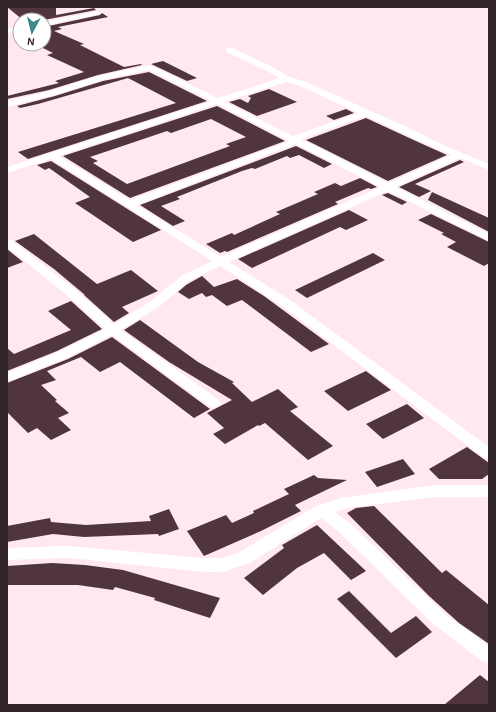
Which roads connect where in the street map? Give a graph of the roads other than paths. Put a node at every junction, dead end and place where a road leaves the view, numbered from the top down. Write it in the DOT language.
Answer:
graph roads {
  1 [pos="98,13"];
  2 [pos="52,22"];
  3 [pos="228,50"];
  4 [pos="286,79"];
  5 [pos="218,101"];
  6 [pos="7,104"];
  7 [pos="366,113"];
  8 [pos="294,140"];
  9 [pos="459,155"];
  10 [pos="53,156"];
  11 [pos="489,168"];
  12 [pos="7,170"];
  13 [pos="389,187"];
  14 [pos="130,204"];
  15 [pos="489,238"];
  16 [pos="7,242"];
  17 [pos="221,261"];
  18 [pos="113,330"];
  19 [pos="7,378"];
  20 [pos="214,404"];
  21 [pos="489,454"];
  22 [pos="489,491"];
  23 [pos="322,510"];
  24 [pos="7,554"];
  25 [pos="489,656"];
  1 -- 2 [label="street"];
  3 -- 4 [label="street"];
  4 -- 5 [label="street"];
  4 -- 7 [label="street"];
  5 -- 6 [label="street"];
  5 -- 8 [label="street"];
  5 -- 10 [label="street"];
  7 -- 8 [label="street"];
  7 -- 9 [label="street"];
  8 -- 13 [label="street"];
  8 -- 14 [label="street"];
  9 -- 11 [label="street"];
  9 -- 13 [label="street"];
  10 -- 12 [label="street"];
  10 -- 14 [label="street"];
  13 -- 15 [label="street"];
  13 -- 17 [label="street"];
  14 -- 17 [label="street"];
  16 -- 18 [label="street"];
  17 -- 18 [label="street"];
  17 -- 21 [label="street"];
  18 -- 19 [label="street"];
  18 -- 20 [label="street"];
  22 -- 23 [label="street"];
  23 -- 24 [label="street"];
  23 -- 25 [label="street"];
}
